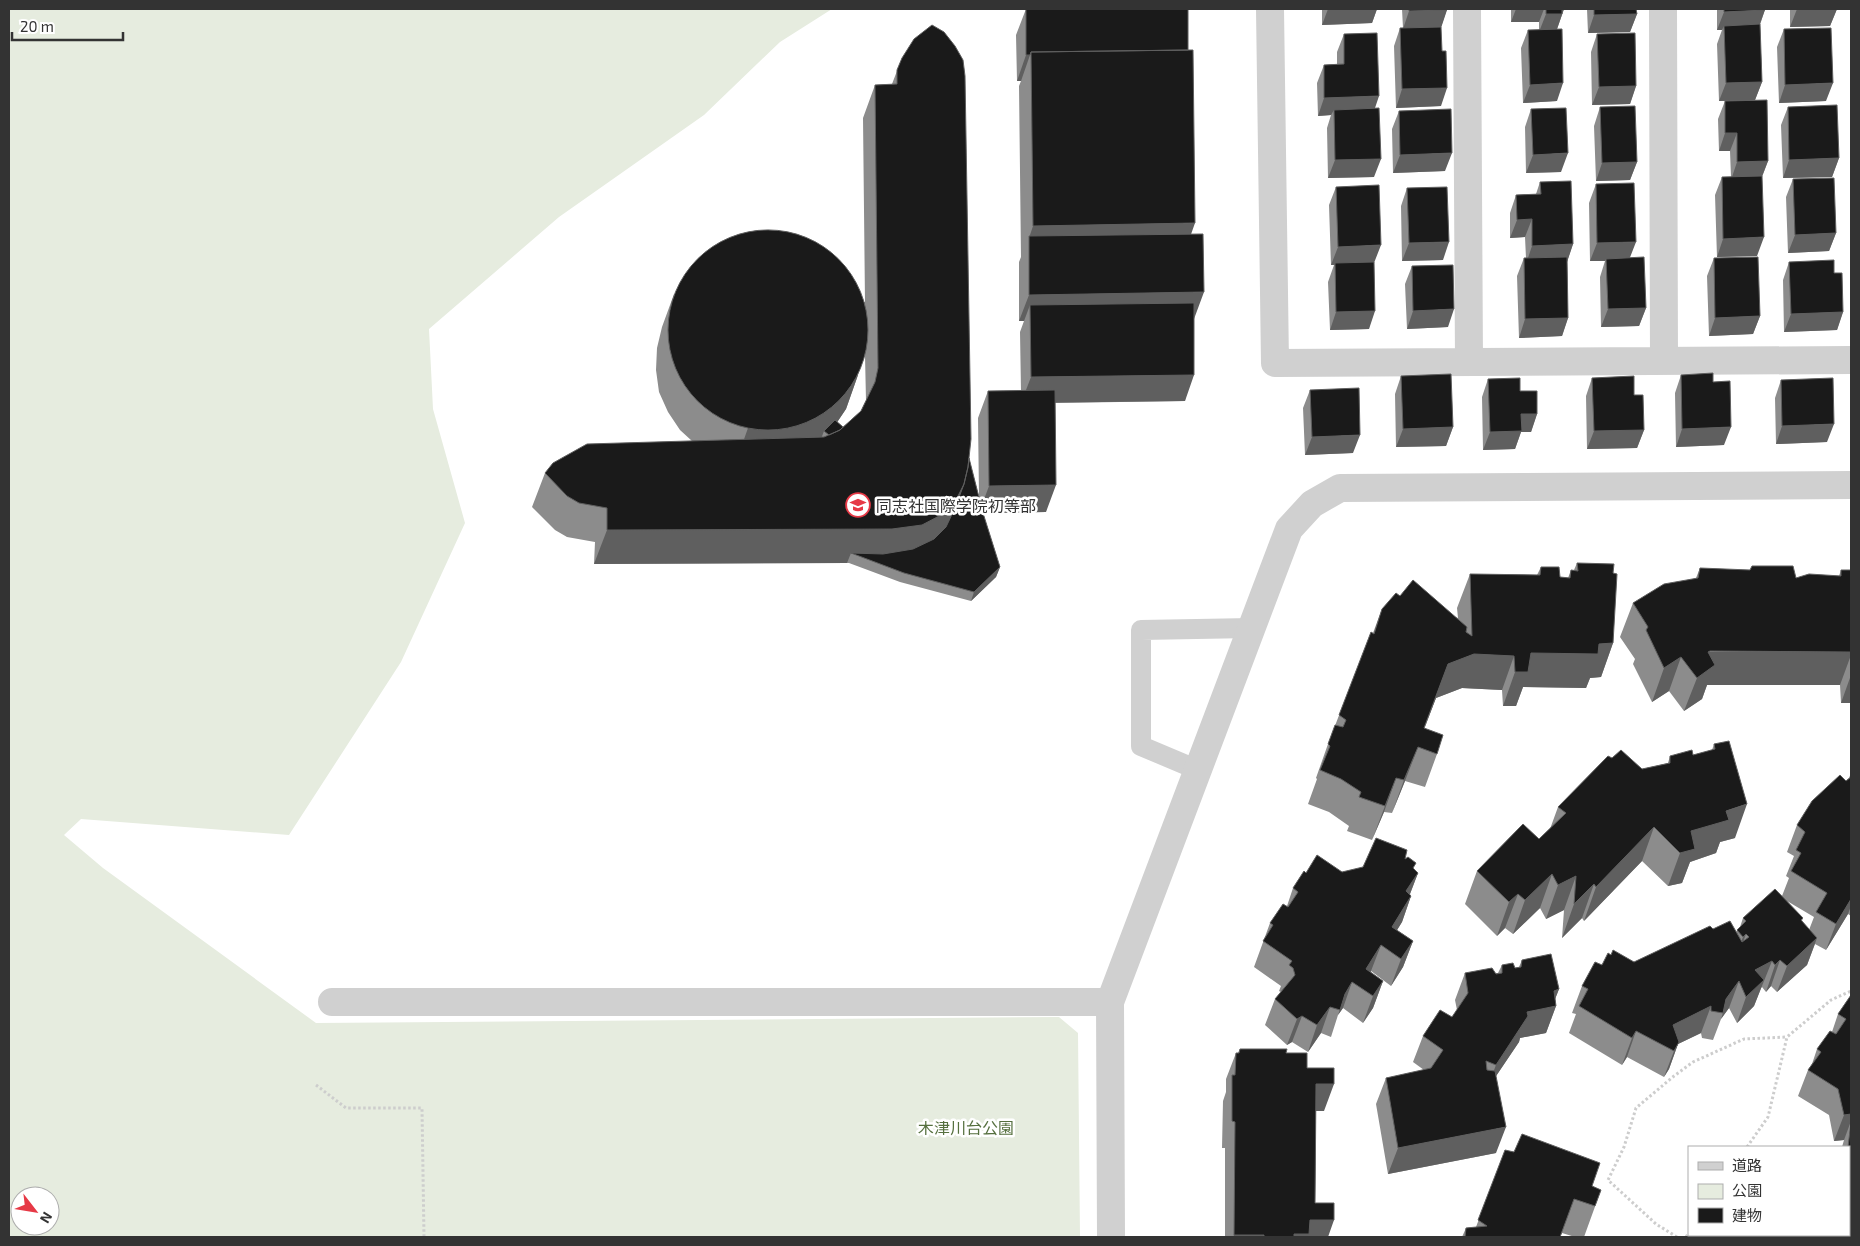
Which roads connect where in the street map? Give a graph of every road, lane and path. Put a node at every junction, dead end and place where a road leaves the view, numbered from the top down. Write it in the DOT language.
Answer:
graph roads {
  1 [pos="1270,9"];
  2 [pos="1467,9"];
  3 [pos="1663,9"];
  4 [pos="1851,360"];
  5 [pos="1664,361"];
  6 [pos="1469,362"];
  7 [pos="1851,485"];
  8 [pos="1252,628"];
  9 [pos="1198,770"];
  10 [pos="1851,991"];
  11 [pos="332,1002"];
  12 [pos="1110,1002"];
  13 [pos="1787,1037"];
  14 [pos="316,1085"];
  15 [pos="1748,1146"];
  16 [pos="424,1237"];
  17 [pos="1111,1237"];
  18 [pos="1677,1237"];
  1 -- 6 [label="street"];
  2 -- 6 [label="street"];
  3 -- 5 [label="street"];
  4 -- 5 [label="street"];
  5 -- 6 [label="street"];
  7 -- 8 [label="street"];
  8 -- 9 [label="street"];
  8 -- 9 [label="lane"];
  9 -- 12 [label="street"];
  10 -- 13 [label="path"];
  11 -- 12 [label="street"];
  12 -- 17 [label="street"];
  13 -- 15 [label="path"];
  13 -- 18 [label="path"];
  14 -- 16 [label="path"];
}
